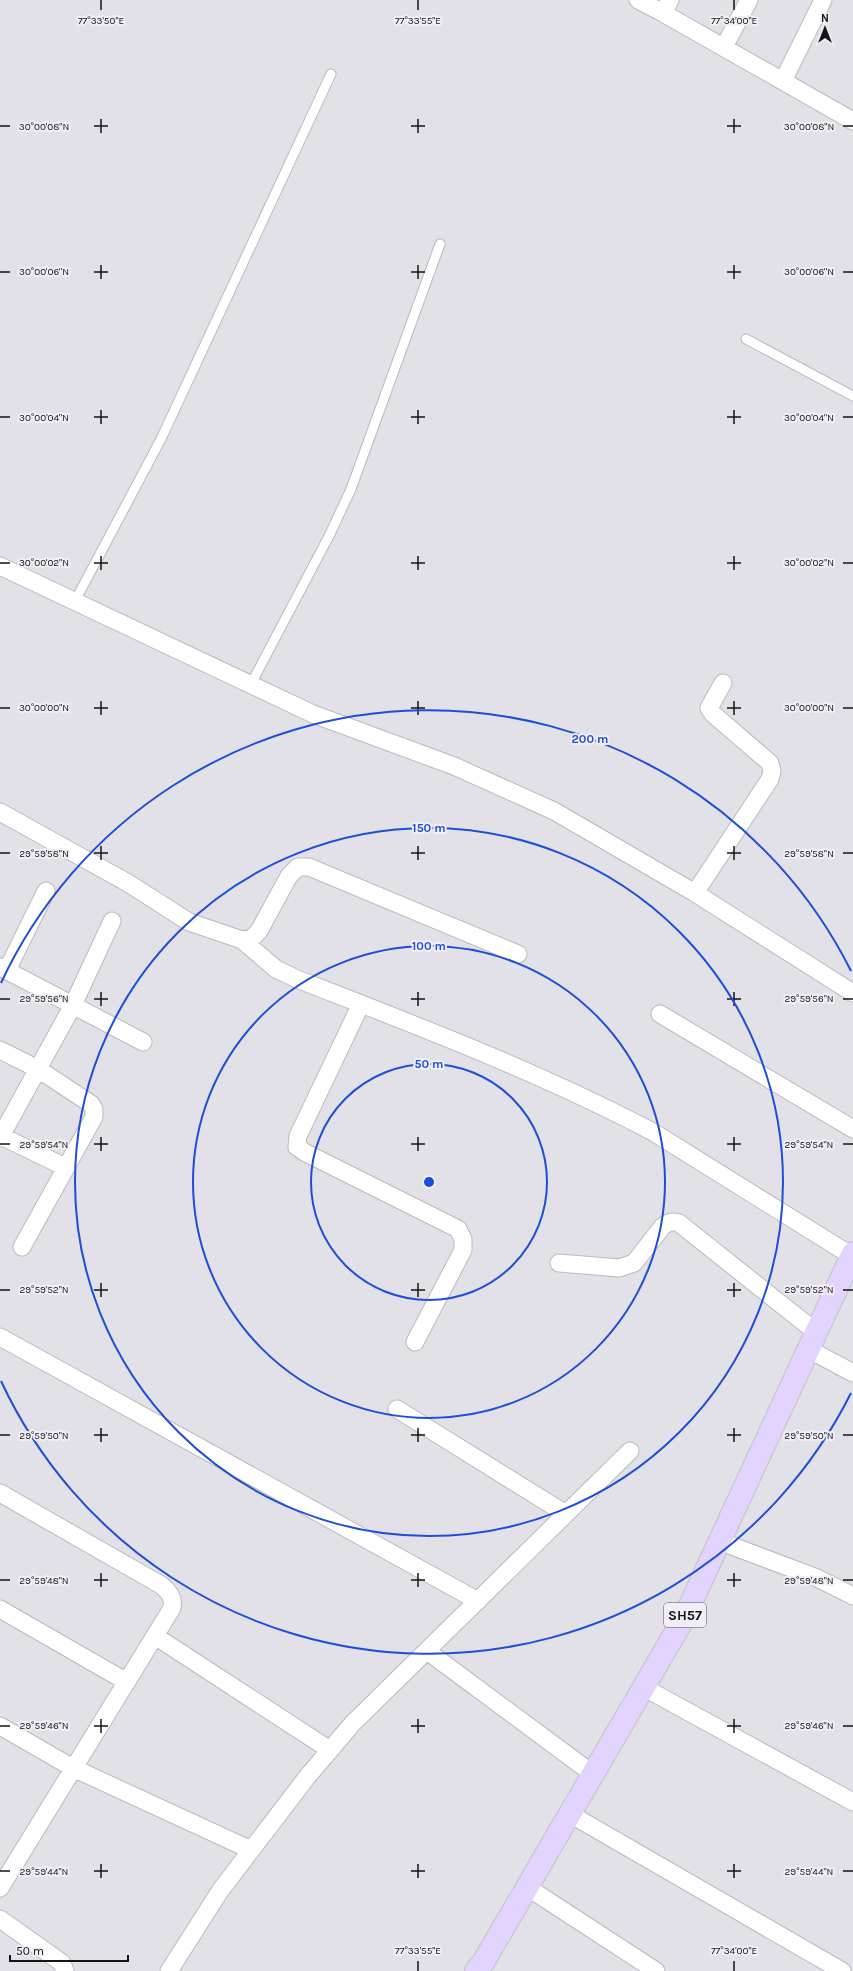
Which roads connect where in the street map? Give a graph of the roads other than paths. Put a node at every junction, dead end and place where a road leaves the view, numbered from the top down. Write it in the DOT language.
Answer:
graph roads {
  1 [pos="638,0"];
  2 [pos="748,0"];
  3 [pos="823,0"];
  4 [pos="666,6"];
  5 [pos="724,47"];
  6 [pos="331,74"];
  7 [pos="783,81"];
  8 [pos="853,121"];
  9 [pos="440,244"];
  10 [pos="746,339"];
  11 [pos="853,396"];
  12 [pos="0,566"];
  13 [pos="75,601"];
  14 [pos="724,683"];
  15 [pos="251,684"];
  16 [pos="2,817"];
  17 [pos="46,891"];
  18 [pos="695,893"];
  19 [pos="112,921"];
  20 [pos="242,940"];
  21 [pos="518,954"];
  22 [pos="4,969"];
  23 [pos="853,993"];
  24 [pos="361,1004"];
  25 [pos="73,1005"];
  26 [pos="660,1014"];
  27 [pos="142,1042"];
  28 [pos="0,1050"];
  29 [pos="38,1069"];
  30 [pos="2,1129"];
  31 [pos="853,1129"];
  32 [pos="65,1167"];
  33 [pos="22,1247"];
  34 [pos="852,1254"];
  35 [pos="560,1263"];
  36 [pos="0,1337"];
  37 [pos="812,1341"];
  38 [pos="415,1342"];
  39 [pos="853,1373"];
  40 [pos="397,1409"];
  41 [pos="630,1451"];
  42 [pos="0,1493"];
  43 [pos="566,1514"];
  44 [pos="719,1541"];
  45 [pos="853,1596"];
  46 [pos="478,1600"];
  47 [pos="0,1609"];
  48 [pos="155,1636"];
  49 [pos="427,1651"];
  50 [pos="127,1682"];
  51 [pos="643,1687"];
  52 [pos="0,1726"];
  53 [pos="330,1750"];
  54 [pos="74,1768"];
  55 [pos="593,1774"];
  56 [pos="853,1802"];
  57 [pos="570,1814"];
  58 [pos="251,1850"];
  59 [pos="527,1887"];
  60 [pos="0,1888"];
  61 [pos="0,1919"];
  62 [pos="480,1968"];
  63 [pos="65,1971"];
  64 [pos="169,1971"];
  65 [pos="656,1971"];
  66 [pos="842,1971"];
  1 -- 4 [label="street"];
  2 -- 5 [label="street"];
  3 -- 7 [label="street"];
  4 -- 5 [label="street"];
  5 -- 7 [label="street"];
  6 -- 13 [label="lane"];
  7 -- 8 [label="street"];
  9 -- 15 [label="lane"];
  10 -- 11 [label="lane"];
  12 -- 13 [label="street"];
  13 -- 15 [label="street"];
  14 -- 18 [label="street"];
  15 -- 18 [label="street"];
  16 -- 20 [label="street"];
  17 -- 22 [label="street"];
  18 -- 23 [label="street"];
  19 -- 25 [label="street"];
  20 -- 21 [label="street"];
  20 -- 24 [label="street"];
  22 -- 25 [label="street"];
  24 -- 34 [label="street"];
  24 -- 38 [label="street"];
  25 -- 27 [label="street"];
  25 -- 29 [label="street"];
  26 -- 31 [label="street"];
  28 -- 29 [label="street"];
  29 -- 30 [label="street"];
  29 -- 32 [label="street"];
  30 -- 32 [label="street"];
  32 -- 33 [label="street"];
  34 -- 37 [label="main road, SH57"];
  35 -- 37 [label="street"];
  36 -- 46 [label="street"];
  37 -- 39 [label="street"];
  37 -- 44 [label="main road, SH57"];
  40 -- 43 [label="street"];
  41 -- 43 [label="street"];
  42 -- 48 [label="street"];
  43 -- 46 [label="street"];
  44 -- 45 [label="street"];
  44 -- 51 [label="main road, SH57"];
  46 -- 49 [label="street"];
  47 -- 50 [label="street"];
  48 -- 50 [label="street"];
  48 -- 53 [label="street"];
  49 -- 53 [label="street"];
  49 -- 55 [label="street"];
  50 -- 54 [label="street"];
  51 -- 55 [label="main road, SH57"];
  51 -- 56 [label="street"];
  52 -- 54 [label="street"];
  53 -- 58 [label="street"];
  54 -- 58 [label="street"];
  54 -- 60 [label="street"];
  55 -- 57 [label="main road, SH57"];
  57 -- 59 [label="main road, SH57"];
  57 -- 66 [label="street"];
  58 -- 64 [label="street"];
  59 -- 62 [label="main road, SH57"];
  59 -- 65 [label="street"];
  61 -- 63 [label="street"];
}
